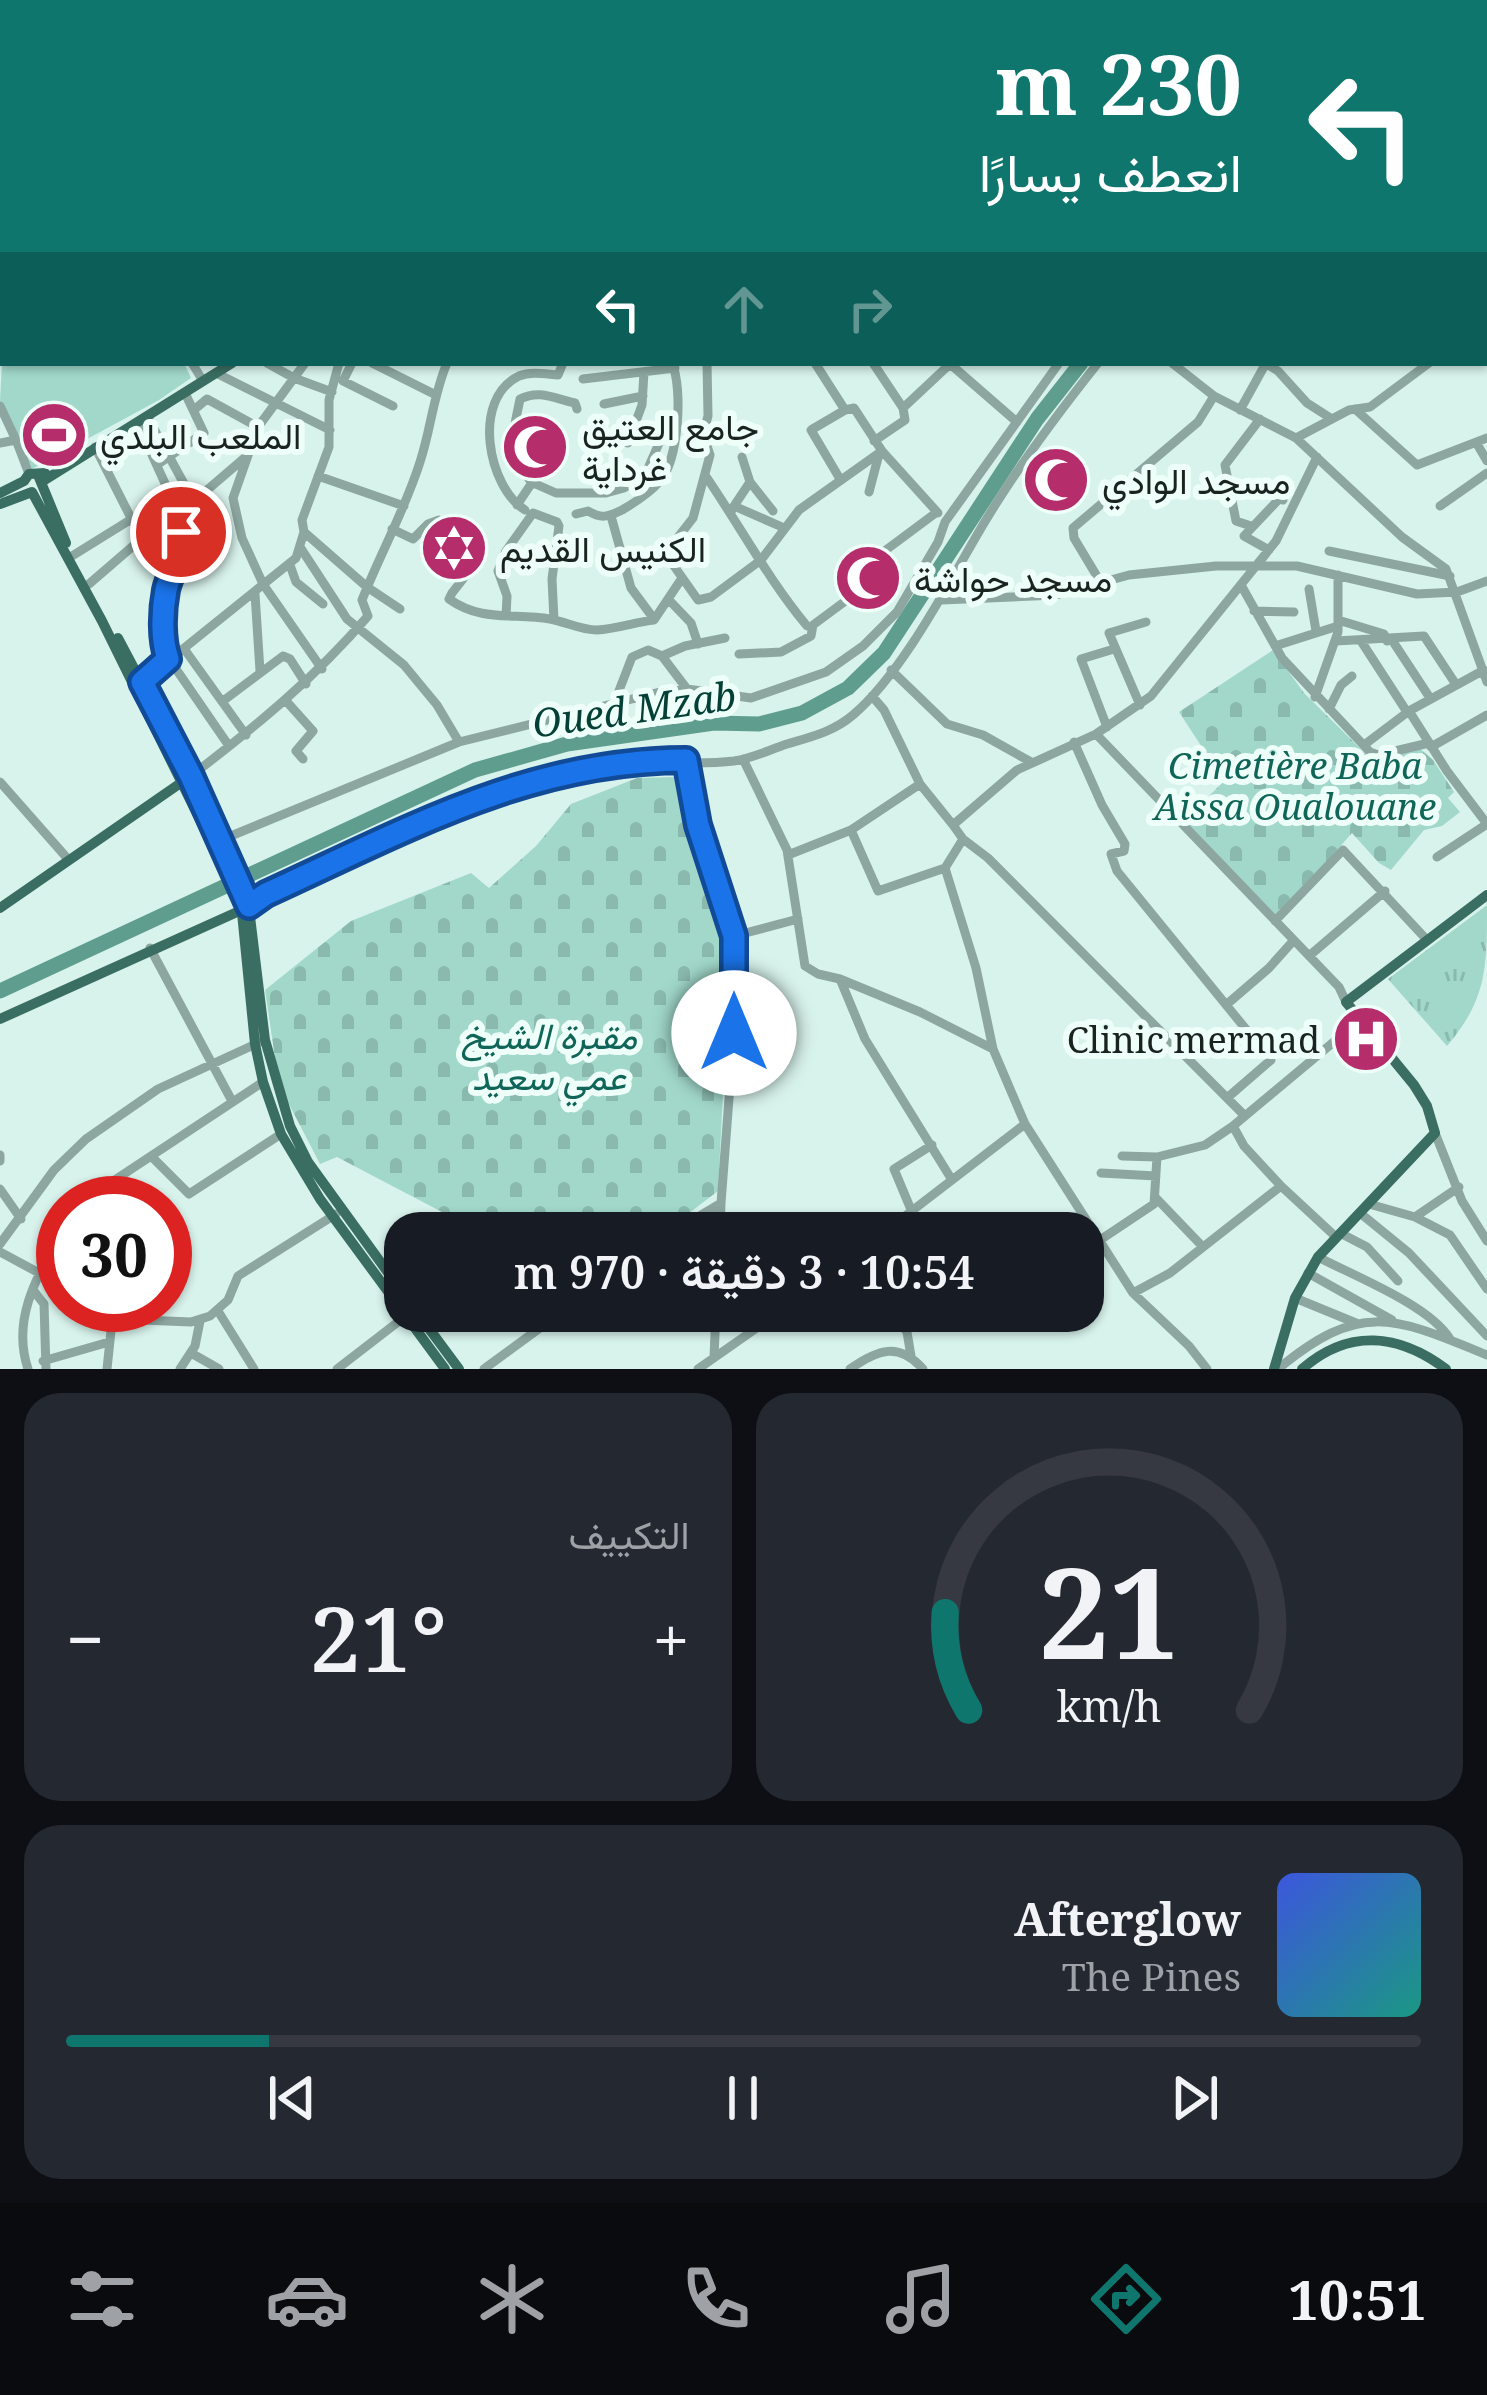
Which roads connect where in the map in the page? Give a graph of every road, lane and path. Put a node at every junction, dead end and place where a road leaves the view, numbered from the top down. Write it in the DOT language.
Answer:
graph roads {
  1 [pos="194,366"];
  2 [pos="228,366"];
  3 [pos="338,366"];
  4 [pos="351,366"];
  5 [pos="378,366"];
  6 [pos="446,366"];
  7 [pos="561,366"];
  8 [pos="673,366"];
  9 [pos="707,366"];
  10 [pos="817,366"];
  11 [pos="875,366"];
  12 [pos="947,366"];
  13 [pos="951,366"];
  14 [pos="1058,366"];
  15 [pos="1096,366"];
  16 [pos="1176,366"];
  17 [pos="1264,366"];
  18 [pos="1269,366"];
  19 [pos="1425,366"];
  20 [pos="299,368"];
  21 [pos="644,372"];
  22 [pos="217,373"];
  23 [pos="583,379"];
  24 [pos="200,383"];
  25 [pos="185,392"];
  26 [pos="332,392"];
  27 [pos="434,394"];
  28 [pos="643,396"];
  29 [pos="1214,396"];
  30 [pos="207,399"];
  31 [pos="273,404"];
  32 [pos="604,404"];
  33 [pos="0,406"];
  34 [pos="393,406"];
  35 [pos="195,409"];
  36 [pos="903,409"];
  37 [pos="1355,409"];
  38 [pos="577,410"];
  39 [pos="845,410"];
  40 [pos="1240,410"];
  41 [pos="142,419"];
  42 [pos="1260,419"];
  43 [pos="1332,419"];
  44 [pos="1017,422"];
  45 [pos="258,427"];
  46 [pos="330,430"];
  47 [pos="1296,438"];
  48 [pos="16,440"];
  49 [pos="660,441"];
  50 [pos="874,441"];
  51 [pos="1482,441"];
  52 [pos="628,442"];
  53 [pos="0,443"];
  54 [pos="95,447"];
  55 [pos="252,452"];
  56 [pos="880,452"];
  57 [pos="550,456"];
  58 [pos="742,457"];
  59 [pos="1317,457"];
  60 [pos="1487,460"];
  61 [pos="163,461"];
  62 [pos="1487,473"];
  63 [pos="318,476"];
  64 [pos="705,476"];
  65 [pos="840,479"];
  66 [pos="530,482"];
  67 [pos="750,482"];
  68 [pos="34,483"];
  69 [pos="868,492"];
  70 [pos="0,493"];
  71 [pos="1229,493"];
  72 [pos="1280,498"];
  73 [pos="194,502"];
  74 [pos="0,504"];
  75 [pos="1294,504"];
  76 [pos="404,506"];
  77 [pos="1440,506"];
  78 [pos="176,507"];
  79 [pos="732,509"];
  80 [pos="773,511"];
  81 [pos="937,512"];
  82 [pos="576,514"];
  83 [pos="611,516"];
  84 [pos="130,520"];
  85 [pos="440,520"];
  86 [pos="945,522"];
  87 [pos="1251,526"];
  88 [pos="782,527"];
  89 [pos="392,530"];
  90 [pos="304,532"];
  91 [pos="142,541"];
  92 [pos="300,547"];
  93 [pos="1269,550"];
  94 [pos="1329,551"];
  95 [pos="72,556"];
  96 [pos="481,556"];
  97 [pos="760,560"];
  98 [pos="290,565"];
  99 [pos="1257,566"];
  100 [pos="1338,575"];
  101 [pos="1450,576"];
  102 [pos="682,578"];
  103 [pos="1487,581"];
  104 [pos="1101,583"];
  105 [pos="88,584"];
  106 [pos="263,584"];
  107 [pos="1241,585"];
  108 [pos="367,587"];
  109 [pos="166,588"];
  110 [pos="1310,589"];
  111 [pos="1457,592"];
  112 [pos="255,594"];
  113 [pos="670,600"];
  114 [pos="942,600"];
  115 [pos="323,604"];
  116 [pos="400,609"];
  117 [pos="1254,611"];
  118 [pos="1294,612"];
  119 [pos="506,616"];
  120 [pos="554,620"];
  121 [pos="654,620"];
  122 [pos="1146,622"];
  123 [pos="1338,623"];
  124 [pos="807,626"];
  125 [pos="358,627"];
  126 [pos="1316,631"];
  127 [pos="725,638"];
  128 [pos="1336,641"];
  129 [pos="1361,641"];
  130 [pos="1389,641"];
  131 [pos="1487,641"];
  132 [pos="698,644"];
  133 [pos="1275,646"];
  134 [pos="1475,646"];
  135 [pos="1114,649"];
  136 [pos="185,650"];
  137 [pos="740,654"];
  138 [pos="662,656"];
  139 [pos="168,659"];
  140 [pos="322,669"];
  141 [pos="1485,669"];
  142 [pos="891,670"];
  143 [pos="260,671"];
  144 [pos="1352,676"];
  145 [pos="142,682"];
  146 [pos="1487,682"];
  147 [pos="1455,683"];
  148 [pos="305,684"];
  149 [pos="687,688"];
  150 [pos="872,696"];
  151 [pos="1316,698"];
  152 [pos="1430,698"];
  153 [pos="223,700"];
  154 [pos="615,701"];
  155 [pos="287,702"];
  156 [pos="1140,705"];
  157 [pos="1329,709"];
  158 [pos="1408,711"];
  159 [pos="1487,715"];
  160 [pos="1107,727"];
  161 [pos="1096,734"];
  162 [pos="246,735"];
  163 [pos="459,742"];
  164 [pos="1074,742"];
  165 [pos="1364,745"];
  166 [pos="1430,745"];
  167 [pos="230,746"];
  168 [pos="304,759"];
  169 [pos="742,759"];
  170 [pos="686,760"];
  171 [pos="1031,761"];
  172 [pos="186,779"];
  173 [pos="0,782"];
  174 [pos="920,784"];
  175 [pos="1487,824"];
  176 [pos="953,825"];
  177 [pos="851,830"];
  178 [pos="963,839"];
  179 [pos="219,843"];
  180 [pos="788,855"];
  181 [pos="1437,857"];
  182 [pos="68,858"];
  183 [pos="945,868"];
  184 [pos="1384,891"];
  185 [pos="1487,896"];
  186 [pos="245,905"];
  187 [pos="0,908"];
  188 [pos="798,919"];
  189 [pos="1275,921"];
  190 [pos="734,936"];
  191 [pos="1294,940"];
  192 [pos="1426,940"];
  193 [pos="150,948"];
  194 [pos="1310,956"];
  195 [pos="840,979"];
  196 [pos="1346,1002"];
  197 [pos="1226,1005"];
  198 [pos="0,1019"];
  199 [pos="1360,1020"];
  200 [pos="260,1042"];
  201 [pos="993,1049"];
  202 [pos="215,1063"];
  203 [pos="262,1082"];
  204 [pos="1227,1098"];
  205 [pos="232,1101"];
  206 [pos="1244,1114"];
  207 [pos="1025,1124"];
  208 [pos="1233,1126"];
  209 [pos="1435,1133"];
  210 [pos="281,1134"];
  211 [pos="932,1145"];
  212 [pos="151,1156"];
  213 [pos="1122,1156"];
  214 [pos="1157,1157"];
  215 [pos="1102,1173"];
  216 [pos="1156,1175"];
  217 [pos="121,1176"];
  218 [pos="952,1180"];
  219 [pos="1281,1186"];
  220 [pos="1459,1187"];
  221 [pos="0,1189"];
  222 [pos="1156,1198"];
  223 [pos="722,1203"];
  224 [pos="1365,1208"];
  225 [pos="707,1212"];
  226 [pos="721,1212"];
  227 [pos="912,1212"];
  228 [pos="1082,1212"];
  229 [pos="337,1213"];
  230 [pos="1415,1217"];
  231 [pos="21,1219"];
  232 [pos="1338,1235"];
  233 [pos="1104,1237"];
  234 [pos="1487,1241"];
  235 [pos="1104,1246"];
  236 [pos="1203,1247"];
  237 [pos="0,1248"];
  238 [pos="1318,1257"];
  239 [pos="384,1270"];
  240 [pos="36,1271"];
  241 [pos="1308,1273"];
  242 [pos="384,1276"];
  243 [pos="1398,1281"];
  244 [pos="36,1283"];
  245 [pos="1487,1288"];
  246 [pos="33,1290"];
  247 [pos="1133,1293"];
  248 [pos="1295,1298"];
  249 [pos="218,1311"];
  250 [pos="200,1321"];
  251 [pos="1356,1323"];
  252 [pos="1398,1324"];
  253 [pos="387,1332"];
  254 [pos="426,1332"];
  255 [pos="534,1332"];
  256 [pos="715,1332"];
  257 [pos="750,1332"];
  258 [pos="907,1332"];
  259 [pos="1487,1336"];
  260 [pos="1450,1340"];
  261 [pos="110,1342"];
  262 [pos="191,1353"];
  263 [pos="910,1355"];
  264 [pos="1487,1355"];
  265 [pos="714,1357"];
  266 [pos="45,1365"];
  267 [pos="24,1368"];
  268 [pos="452,1368"];
  269 [pos="107,1369"];
  270 [pos="180,1369"];
  271 [pos="219,1369"];
  272 [pos="254,1369"];
  273 [pos="338,1369"];
  274 [pos="484,1369"];
  275 [pos="698,1369"];
  276 [pos="850,1369"];
  277 [pos="923,1369"];
  278 [pos="1207,1369"];
  279 [pos="1276,1369"];
  280 [pos="1302,1369"];
  281 [pos="1447,1369"];
  1 -- 24 [label="street"];
  2 -- 22 [label="main road"];
  3 -- 26 [label="street"];
  4 -- 34 [label="street"];
  5 -- 27 [label="street"];
  6 -- 27 [label="street"];
  7 -- 66 [label="street"];
  8 -- 21 [label="street"];
  8 -- 83 [label="street"];
  9 -- 64 [label="street"];
  10 -- 39 [label="street"];
  11 -- 36 [label="street"];
  12 -- 36 [label="street"];
  13 -- 44 [label="street"];
  14 -- 44 [label="street"];
  15 -- 114 [label="street"];
  16 -- 29 [label="street"];
  17 -- 40 [label="street"];
  18 -- 43 [label="street"];
  19 -- 37 [label="street"];
  20 -- 26 [label="street"];
  20 -- 31 [label="street"];
  21 -- 23 [label="street"];
  21 -- 28 [label="street"];
  22 -- 24 [label="main road"];
  22 -- 31 [label="street"];
  24 -- 25 [label="main road"];
  24 -- 30 [label="street"];
  25 -- 35 [label="street"];
  25 -- 41 [label="main road"];
  26 -- 46 [label="street"];
  27 -- 76 [label="street"];
  28 -- 32 [label="street"];
  28 -- 52 [label="street"];
  29 -- 40 [label="street"];
  29 -- 104 [label="street"];
  30 -- 35 [label="street"];
  30 -- 45 [label="street"];
  31 -- 45 [label="street"];
  31 -- 46 [label="street"];
  33 -- 48 [label="street"];
  35 -- 61 [label="street"];
  36 -- 50 [label="street"];
  37 -- 43 [label="street"];
  37 -- 51 [label="street"];
  38 -- 66 [label="street"];
  39 -- 50 [label="street"];
  39 -- 65 [label="street"];
  40 -- 42 [label="street"];
  41 -- 54 [label="main road"];
  41 -- 61 [label="street"];
  42 -- 47 [label="street"];
  42 -- 71 [label="street"];
  43 -- 47 [label="street"];
  44 -- 86 [label="street"];
  45 -- 55 [label="street"];
  46 -- 63 [label="street"];
  47 -- 59 [label="street"];
  48 -- 53 [label="street"];
  48 -- 68 [label="street"];
  49 -- 66 [label="street"];
  50 -- 56 [label="street"];
  51 -- 60 [label="street"];
  54 -- 68 [label="main road"];
  54 -- 84 [label="street"];
  55 -- 73 [label="street"];
  55 -- 106 [label="street"];
  56 -- 65 [label="street"];
  56 -- 69 [label="street"];
  56 -- 81 [label="street"];
  57 -- 66 [label="street"];
  58 -- 67 [label="street"];
  59 -- 75 [label="street"];
  59 -- 101 [label="street"];
  61 -- 73 [label="street"];
  61 -- 78 [label="street"];
  62 -- 77 [label="street"];
  63 -- 76 [label="street"];
  63 -- 90 [label="street"];
  64 -- 79 [label="street"];
  64 -- 102 [label="street"];
  65 -- 88 [label="street"];
  67 -- 79 [label="street"];
  67 -- 80 [label="street"];
  68 -- 70 [label="main road"];
  68 -- 74 [label="main road"];
  68 -- 95 [label="main road"];
  68 -- 172 [label="main road"];
  71 -- 72 [label="street"];
  71 -- 87 [label="street"];
  72 -- 75 [label="street"];
  72 -- 87 [label="street"];
  73 -- 78 [label="street"];
  75 -- 93 [label="street"];
  76 -- 89 [label="street"];
  78 -- 84 [label="street"];
  78 -- 91 [label="street"];
  78 -- 109 [label="street"];
  79 -- 88 [label="street"];
  79 -- 97 [label="street"];
  81 -- 86 [label="street"];
  81 -- 137 [label="street"];
  82 -- 83 [label="street"];
  83 -- 121 [label="street"];
  84 -- 91 [label="street"];
  84 -- 95 [label="street"];
  85 -- 89 [label="street"];
  86 -- 149 [label="street"];
  87 -- 93 [label="street"];
  88 -- 97 [label="street"];
  89 -- 108 [label="street"];
  90 -- 92 [label="street"];
  90 -- 108 [label="street"];
  91 -- 105 [label="street"];
  91 -- 109 [label="street"];
  92 -- 98 [label="street"];
  92 -- 125 [label="street"];
  93 -- 99 [label="street"];
  94 -- 101 [label="street"];
  95 -- 105 [label="main road"];
  96 -- 119 [label="street"];
  97 -- 102 [label="street"];
  97 -- 124 [label="street"];
  98 -- 106 [label="street"];
  98 -- 115 [label="street"];
  99 -- 100 [label="street"];
  99 -- 104 [label="street"];
  99 -- 107 [label="street"];
  100 -- 111 [label="street"];
  100 -- 123 [label="street"];
  101 -- 111 [label="street"];
  102 -- 113 [label="street"];
  103 -- 111 [label="street"];
  104 -- 114 [label="street"];
  105 -- 145 [label="main road"];
  106 -- 112 [label="street"];
  106 -- 140 [label="street"];
  107 -- 117 [label="street"];
  107 -- 156 [label="street"];
  108 -- 116 [label="street"];
  108 -- 125 [label="street"];
  109 -- 139 [label="street"];
  110 -- 126 [label="street"];
  111 -- 134 [label="street"];
  112 -- 136 [label="street"];
  112 -- 143 [label="street"];
  113 -- 121 [label="street"];
  113 -- 132 [label="street"];
  114 -- 142 [label="street"];
  117 -- 118 [label="street"];
  117 -- 133 [label="street"];
  119 -- 120 [label="street"];
  119 -- 120 [label="street"];
  120 -- 121 [label="street"];
  122 -- 135 [label="street"];
  123 -- 126 [label="street"];
  123 -- 128 [label="street"];
  123 -- 130 [label="street"];
  125 -- 140 [label="street"];
  125 -- 163 [label="street"];
  126 -- 133 [label="street"];
  127 -- 132 [label="street"];
  128 -- 129 [label="street"];
  128 -- 151 [label="street"];
  129 -- 130 [label="street"];
  129 -- 158 [label="street"];
  130 -- 147 [label="street"];
  130 -- 152 [label="street"];
  131 -- 134 [label="street"];
  132 -- 138 [label="street"];
  133 -- 151 [label="street"];
  134 -- 141 [label="street"];
  135 -- 156 [label="street"];
  135 -- 160 [label="street"];
  136 -- 139 [label="street"];
  136 -- 153 [label="street"];
  138 -- 149 [label="street"];
  138 -- 154 [label="street"];
  139 -- 145 [label="street"];
  139 -- 167 [label="street"];
  140 -- 148 [label="street"];
  141 -- 146 [label="street"];
  141 -- 147 [label="street"];
  142 -- 150 [label="street"];
  142 -- 171 [label="street"];
  143 -- 148 [label="street"];
  143 -- 153 [label="street"];
  144 -- 157 [label="street"];
  145 -- 172 [label="main road"];
  147 -- 152 [label="street"];
  148 -- 155 [label="street"];
  149 -- 154 [label="street"];
  150 -- 169 [label="street"];
  150 -- 174 [label="street"];
  151 -- 157 [label="street"];
  152 -- 158 [label="street"];
  153 -- 162 [label="street"];
  154 -- 163 [label="street"];
  155 -- 162 [label="street"];
  155 -- 168 [label="street"];
  156 -- 160 [label="street"];
  157 -- 165 [label="street"];
  158 -- 165 [label="street"];
  158 -- 166 [label="street"];
  159 -- 166 [label="street"];
  160 -- 161 [label="street"];
  161 -- 164 [label="street"];
  161 -- 189 [label="street"];
  162 -- 167 [label="street"];
  163 -- 179 [label="street"];
  164 -- 171 [label="street"];
  164 -- 197 [label="street"];
  165 -- 166 [label="street"];
  166 -- 175 [label="street"];
  167 -- 172 [label="street"];
  169 -- 170 [label="street"];
  169 -- 180 [label="street"];
  170 -- 186 [label="street"];
  170 -- 190 [label="street"];
  171 -- 176 [label="street"];
  172 -- 179 [label="main road"];
  172 -- 182 [label="main road"];
  173 -- 182 [label="street"];
  174 -- 176 [label="street"];
  174 -- 177 [label="street"];
  175 -- 181 [label="street"];
  176 -- 178 [label="street"];
  177 -- 180 [label="street"];
  177 -- 183 [label="street"];
  178 -- 183 [label="street"];
  178 -- 204 [label="street"];
  179 -- 186 [label="main road"];
  180 -- 188 [label="street"];
  182 -- 187 [label="main road"];
  183 -- 201 [label="street"];
  184 -- 189 [label="street"];
  184 -- 192 [label="street"];
  184 -- 194 [label="street"];
  185 -- 192 [label="main road"];
  186 -- 193 [label="main road"];
  186 -- 200 [label="main road"];
  188 -- 190 [label="street"];
  188 -- 195 [label="street"];
  189 -- 191 [label="street"];
  190 -- 223 [label="street"];
  191 -- 194 [label="street"];
  191 -- 197 [label="street"];
  192 -- 196 [label="main road"];
  193 -- 198 [label="main road"];
  193 -- 202 [label="street"];
  194 -- 196 [label="street"];
  195 -- 201 [label="street"];
  195 -- 211 [label="street"];
  196 -- 199 [label="main road"];
  197 -- 204 [label="street"];
  199 -- 206 [label="street"];
  199 -- 209 [label="main road"];
  200 -- 202 [label="street"];
  200 -- 203 [label="main road"];
  200 -- 229 [label="main road"];
  201 -- 207 [label="street"];
  202 -- 205 [label="street"];
  202 -- 231 [label="street"];
  203 -- 205 [label="street"];
  203 -- 210 [label="main road"];
  204 -- 206 [label="street"];
  205 -- 212 [label="street"];
  206 -- 208 [label="street"];
  207 -- 218 [label="street"];
  207 -- 228 [label="street"];
  208 -- 214 [label="street"];
  208 -- 219 [label="street"];
  209 -- 220 [label="street"];
  209 -- 224 [label="main road"];
  210 -- 212 [label="street"];
  210 -- 229 [label="main road"];
  211 -- 218 [label="street"];
  211 -- 227 [label="street"];
  212 -- 217 [label="street"];
  213 -- 214 [label="street"];
  214 -- 216 [label="street"];
  215 -- 216 [label="street"];
  216 -- 222 [label="street"];
  218 -- 227 [label="street"];
  219 -- 232 [label="street"];
  219 -- 236 [label="street"];
  220 -- 230 [label="street"];
  220 -- 234 [label="street"];
  221 -- 231 [label="street"];
  222 -- 233 [label="street"];
  222 -- 236 [label="street"];
  223 -- 225 [label="street"];
  223 -- 226 [label="street"];
  224 -- 230 [label="street"];
  224 -- 232 [label="main road"];
  224 -- 259 [label="street"];
  229 -- 239 [label="main road"];
  229 -- 242 [label="main road"];
  229 -- 249 [label="street"];
  230 -- 245 [label="street"];
  231 -- 237 [label="street"];
  232 -- 238 [label="main road"];
  232 -- 243 [label="street"];
  235 -- 247 [label="street"];
  236 -- 247 [label="street"];
  237 -- 240 [label="street"];
  238 -- 241 [label="main road"];
  238 -- 260 [label="street"];
  241 -- 248 [label="main road"];
  241 -- 252 [label="street"];
  244 -- 246 [label="street"];
  246 -- 266 [label="street"];
  246 -- 267 [label="street"];
  247 -- 278 [label="street"];
  248 -- 251 [label="street"];
  248 -- 279 [label="main road"];
  249 -- 250 [label="street"];
  249 -- 272 [label="street"];
  250 -- 261 [label="street"];
  250 -- 262 [label="street"];
  251 -- 252 [label="street"];
  251 -- 279 [label="street"];
  252 -- 260 [label="street"];
  253 -- 273 [label="street"];
  254 -- 268 [label="main road"];
  255 -- 274 [label="street"];
  256 -- 265 [label="street"];
  257 -- 265 [label="street"];
  258 -- 263 [label="street"];
  260 -- 264 [label="street"];
  261 -- 266 [label="street"];
  261 -- 269 [label="street"];
  262 -- 270 [label="street"];
  262 -- 271 [label="street"];
  263 -- 276 [label="street"];
  263 -- 277 [label="street"];
  265 -- 275 [label="street"];
  280 -- 281 [label="main road"];
}
